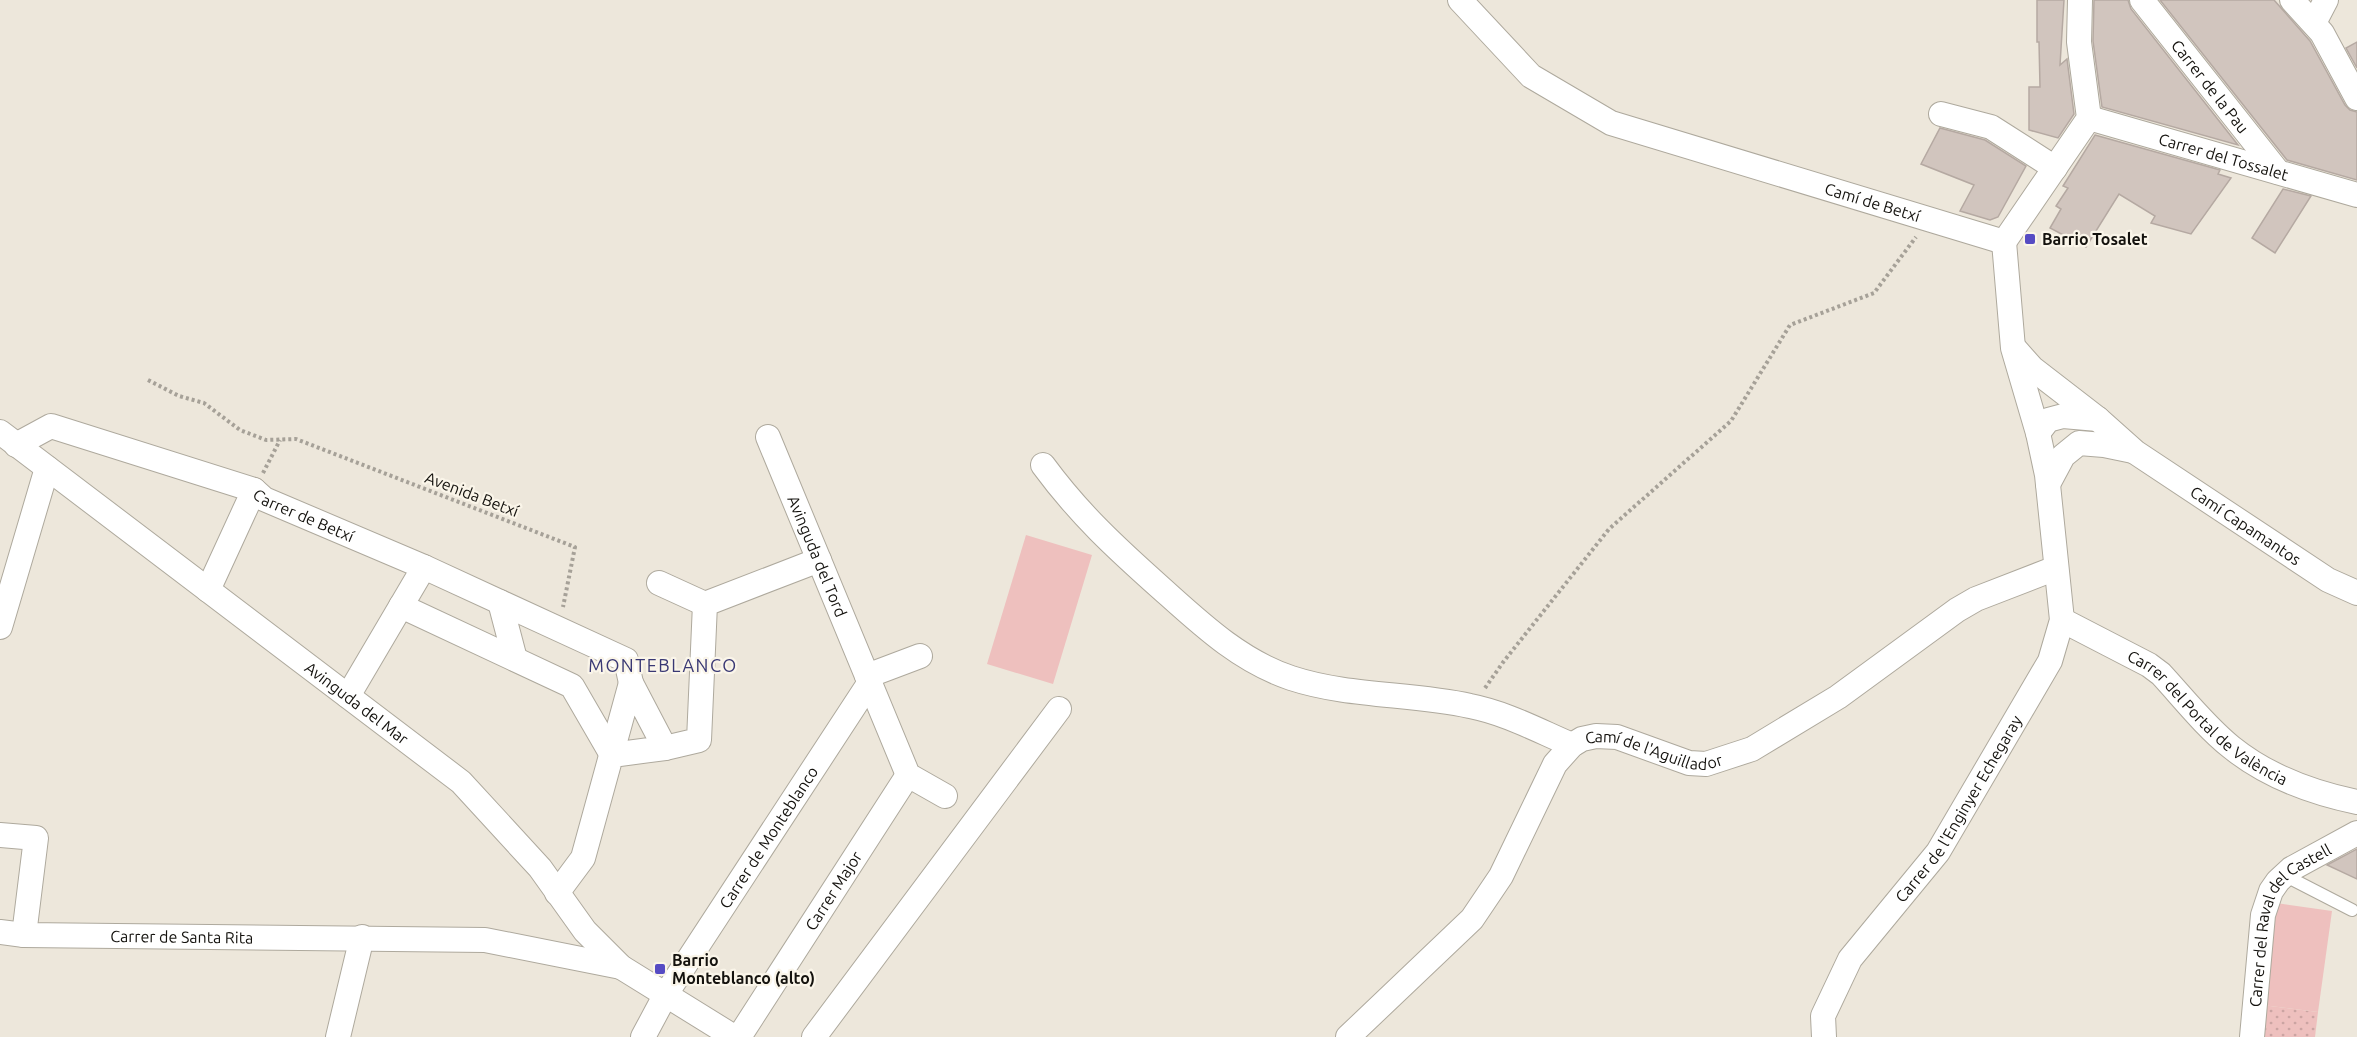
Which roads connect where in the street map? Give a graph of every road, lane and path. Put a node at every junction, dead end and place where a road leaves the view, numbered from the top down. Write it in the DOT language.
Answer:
graph roads {
  1 [pos="1460,0"];
  2 [pos="2079,0"];
  3 [pos="2142,0"];
  4 [pos="2292,0"];
  5 [pos="2326,0"];
  6 [pos="2314,23"];
  7 [pos="2357,98"];
  8 [pos="1941,114"];
  9 [pos="2089,118"];
  10 [pos="2055,168"];
  11 [pos="2278,172"];
  12 [pos="2357,195"];
  13 [pos="1928,219"];
  14 [pos="2004,242"];
  15 [pos="2013,348"];
  16 [pos="148,380"];
  17 [pos="2098,419"];
  18 [pos="2038,433"];
  19 [pos="768,437"];
  20 [pos="8,439"];
  21 [pos="281,439"];
  22 [pos="2079,443"];
  23 [pos="2135,452"];
  24 [pos="1043,465"];
  25 [pos="47,468"];
  26 [pos="2048,484"];
  27 [pos="254,490"];
  28 [pos="819,560"];
  29 [pos="424,567"];
  30 [pos="2056,568"];
  31 [pos="659,583"];
  32 [pos="208,590"];
  33 [pos="2357,593"];
  34 [pos="500,602"];
  35 [pos="705,604"];
  36 [pos="401,606"];
  37 [pos="2062,620"];
  38 [pos="0,627"];
  39 [pos="558,629"];
  40 [pos="920,656"];
  41 [pos="515,659"];
  42 [pos="868,679"];
  43 [pos="631,683"];
  44 [pos="348,696"];
  45 [pos="1472,706"];
  46 [pos="1059,709"];
  47 [pos="1572,745"];
  48 [pos="664,748"];
  49 [pos="612,755"];
  50 [pos="908,776"];
  51 [pos="945,796"];
  52 [pos="2357,802"];
  53 [pos="2357,833"];
  54 [pos="0,835"];
  55 [pos="2284,875"];
  56 [pos="557,893"];
  57 [pos="2352,910"];
  58 [pos="0,932"];
  59 [pos="24,935"];
  60 [pos="362,937"];
  61 [pos="621,967"];
  62 [pos="666,994"];
  63 [pos="338,1037"];
  64 [pos="643,1037"];
  65 [pos="734,1037"];
  66 [pos="739,1037"];
  67 [pos="814,1037"];
  68 [pos="1348,1037"];
  69 [pos="1824,1037"];
  70 [pos="2252,1037"];
  1 -- 13 [label="street, Camí de Betxí"];
  2 -- 9 [label="street"];
  3 -- 11 [label="street, Carrer de la Pau"];
  4 -- 6 [label="street"];
  5 -- 6 [label="street"];
  6 -- 7 [label="street"];
  8 -- 10 [label="street"];
  9 -- 10 [label="street"];
  9 -- 11 [label="street, Carrer del Tossalet"];
  10 -- 14 [label="street"];
  11 -- 12 [label="street, Carrer del Tossalet"];
  13 -- 14 [label="street, Camí de Betxí"];
  13 -- 45 [label="path"];
  14 -- 15 [label="street"];
  15 -- 17 [label="street, Camí Capamantos"];
  15 -- 18 [label="street"];
  16 -- 21 [label="path, Avenida Betxí"];
  17 -- 18 [label="street"];
  17 -- 23 [label="street, Camí Capamantos"];
  18 -- 22 [label="street, Camí Capamantos"];
  18 -- 26 [label="street"];
  19 -- 28 [label="street, Avinguda del Tord"];
  20 -- 25 [label="street, Avinguda del Mar"];
  20 -- 27 [label="street, Avinguda del Mar"];
  21 -- 27 [label="path"];
  21 -- 39 [label="path, Avenida Betxí"];
  22 -- 23 [label="street, Camí Capamantos"];
  22 -- 26 [label="street"];
  23 -- 33 [label="street, Camí Capamantos"];
  24 -- 45 [label="street"];
  25 -- 32 [label="street, Avinguda del Mar"];
  25 -- 38 [label="street"];
  26 -- 30 [label="street"];
  27 -- 29 [label="street, Carrer de Betxí"];
  27 -- 32 [label="street, Carrer de Betxí"];
  28 -- 35 [label="street"];
  28 -- 42 [label="street, Avinguda del Tord"];
  29 -- 34 [label="street, Carrer de Betxí"];
  29 -- 36 [label="street"];
  30 -- 37 [label="street, Carrer de l'Enginyer Echegaray"];
  30 -- 47 [label="street, Camí de l'Aguillador"];
  31 -- 35 [label="street"];
  32 -- 44 [label="street, Avinguda del Mar"];
  34 -- 39 [label="street, Carrer de Betxí"];
  34 -- 41 [label="street"];
  35 -- 48 [label="street"];
  36 -- 41 [label="street"];
  36 -- 44 [label="street"];
  37 -- 52 [label="street, Carrer del Portal de València"];
  37 -- 69 [label="street, Carrer de l'Enginyer Echegaray"];
  39 -- 43 [label="street, Carrer de Betxí"];
  40 -- 42 [label="street"];
  41 -- 49 [label="street"];
  42 -- 50 [label="street"];
  42 -- 62 [label="street, Carrer de Monteblanco"];
  43 -- 48 [label="street, Carrer de Betxí"];
  43 -- 49 [label="street"];
  44 -- 56 [label="street, Avinguda del Mar"];
  45 -- 47 [label="street"];
  46 -- 67 [label="street"];
  47 -- 68 [label="street, Camí de l'Aguillador"];
  48 -- 49 [label="street"];
  49 -- 56 [label="street"];
  50 -- 51 [label="street"];
  50 -- 66 [label="street, Carrer Major"];
  53 -- 55 [label="street, Carrer del Raval del Castell"];
  54 -- 59 [label="street"];
  55 -- 57 [label="lane"];
  55 -- 70 [label="street, Carrer del Raval del Castell"];
  56 -- 61 [label="street, Avinguda del Mar"];
  58 -- 59 [label="street, Carrer de Santa Rita"];
  59 -- 60 [label="street, Carrer de Santa Rita"];
  60 -- 61 [label="street, Carrer de Santa Rita"];
  60 -- 63 [label="street"];
  61 -- 62 [label="street, Avinguda del Mar"];
  62 -- 64 [label="street"];
  62 -- 65 [label="street, Avinguda del Mar"];
}
